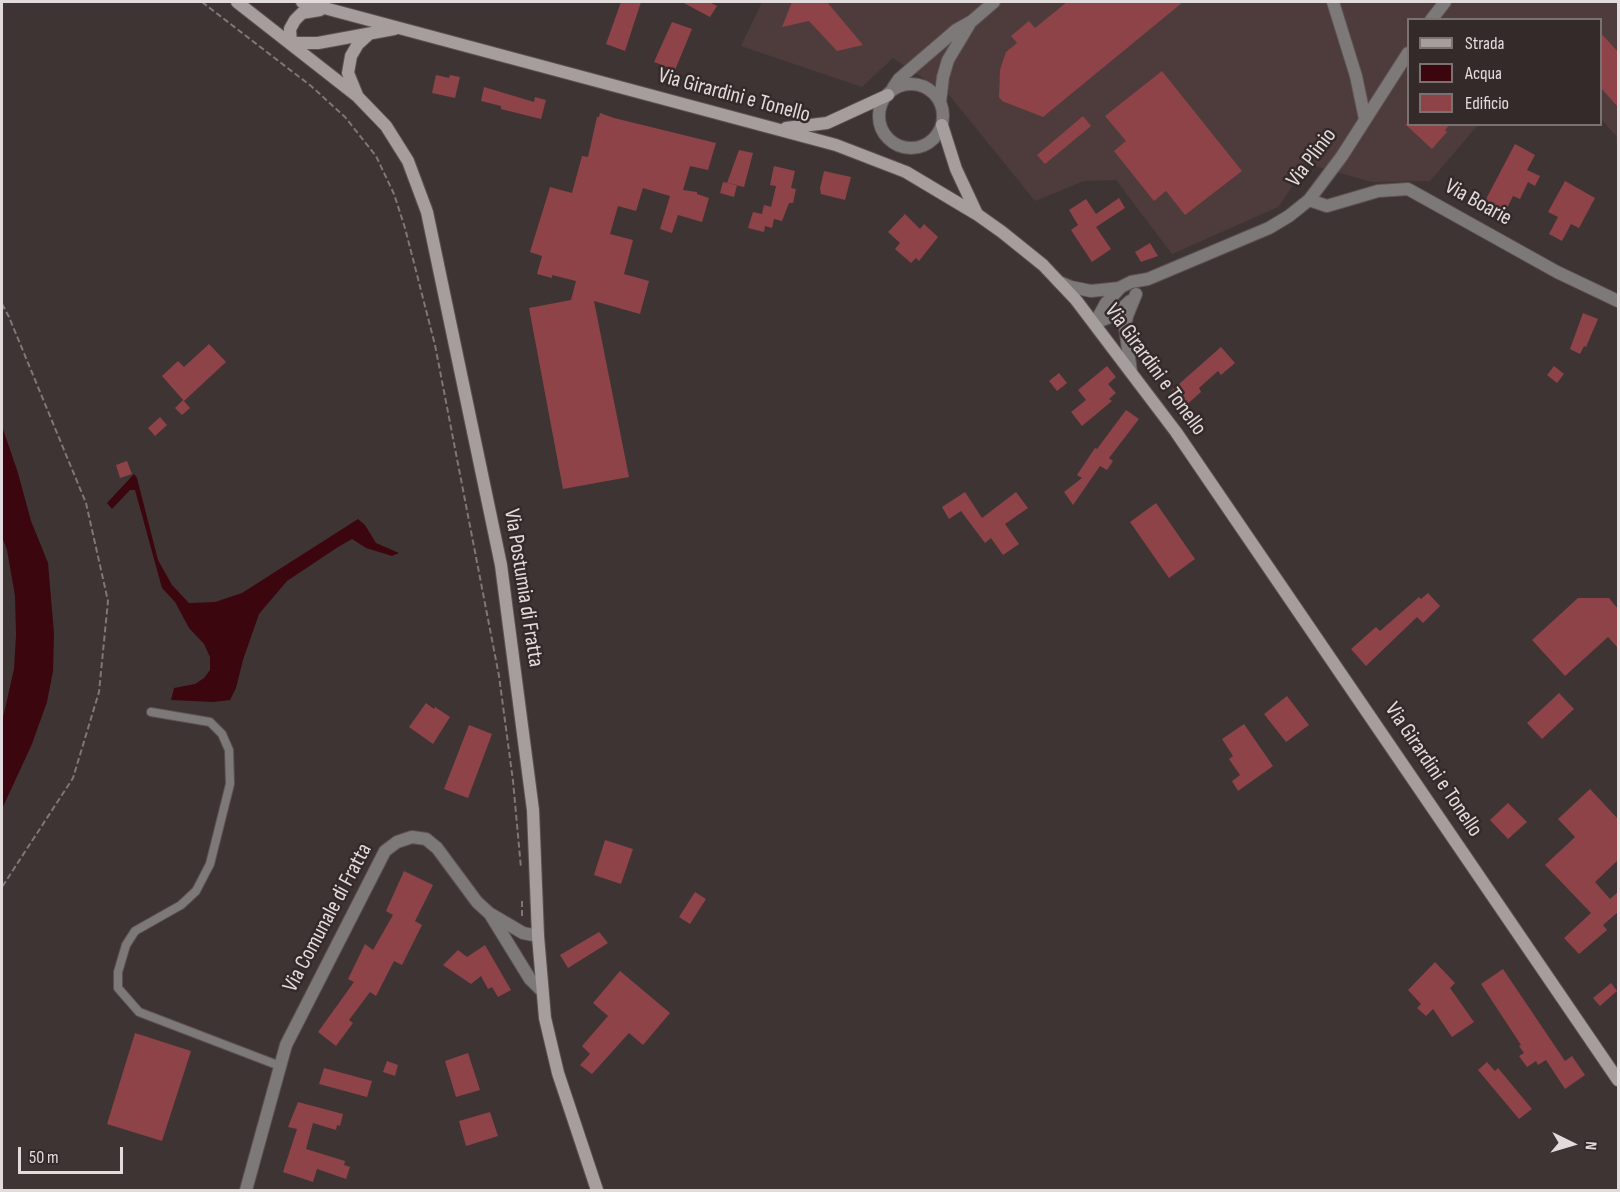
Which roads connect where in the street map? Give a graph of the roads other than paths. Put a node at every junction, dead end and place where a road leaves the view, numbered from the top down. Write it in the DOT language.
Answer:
graph roads {
  1 [pos="237,2"];
  2 [pos="302,2"];
  3 [pos="994,2"];
  4 [pos="1333,2"];
  5 [pos="1445,2"];
  6 [pos="328,9"];
  7 [pos="1433,18"];
  8 [pos="972,21"];
  9 [pos="397,28"];
  10 [pos="370,33"];
  11 [pos="291,43"];
  12 [pos="1407,55"];
  13 [pos="889,94"];
  14 [pos="357,96"];
  15 [pos="940,102"];
  16 [pos="1365,119"];
  17 [pos="942,125"];
  18 [pos="779,129"];
  19 [pos="1309,200"];
  20 [pos="978,215"];
  21 [pos="1148,279"];
  22 [pos="1059,282"];
  23 [pos="1122,287"];
  24 [pos="1136,294"];
  25 [pos="1618,301"];
  26 [pos="1095,323"];
  27 [pos="1131,372"];
  28 [pos="150,712"];
  29 [pos="489,913"];
  30 [pos="538,936"];
  31 [pos="542,991"];
  32 [pos="280,1066"];
  33 [pos="1618,1080"];
  34 [pos="246,1191"];
  35 [pos="597,1191"];
  1 -- 11 [label="main road, Via Postumia di Fratta"];
  2 -- 6 [label="main road, Via Girardini e Tonello"];
  3 -- 8 [label="street"];
  4 -- 16 [label="street"];
  5 -- 7 [label="street"];
  6 -- 9 [label="main road, Via Girardini e Tonello"];
  6 -- 11 [label="main road, Via Girardini e Tonello"];
  8 -- 13 [label="street"];
  8 -- 15 [label="street"];
  9 -- 10 [label="main road, Via Girardini e Tonello"];
  9 -- 18 [label="main road, Via Girardini e Tonello"];
  10 -- 11 [label="main road, Via Girardini e Tonello"];
  10 -- 14 [label="main road"];
  11 -- 14 [label="main road, Via Postumia di Fratta"];
  12 -- 16 [label="street, Via Plinio"];
  13 -- 15 [label="street"];
  13 -- 17 [label="street"];
  13 -- 18 [label="main road"];
  14 -- 30 [label="main road, Via Postumia di Fratta"];
  15 -- 17 [label="street"];
  16 -- 19 [label="street, Via Plinio"];
  17 -- 20 [label="main road"];
  18 -- 20 [label="main road, Via Girardini e Tonello"];
  19 -- 21 [label="street, Via Plinio"];
  19 -- 25 [label="street, Via Boarie"];
  20 -- 22 [label="main road, Via Girardini e Tonello"];
  21 -- 23 [label="street, Via Plinio"];
  21 -- 24 [label="street, Via Plinio"];
  22 -- 23 [label="street, Via Plinio"];
  22 -- 26 [label="main road, Via Girardini e Tonello"];
  23 -- 26 [label="street"];
  24 -- 26 [label="street, Via Plinio"];
  24 -- 27 [label="street"];
  26 -- 27 [label="main road, Via Girardini e Tonello"];
  27 -- 33 [label="main road, Via Girardini e Tonello"];
  28 -- 32 [label="lane"];
  29 -- 30 [label="street, Via Comunale di Fratta"];
  29 -- 31 [label="street"];
  29 -- 32 [label="street, Via Comunale di Fratta"];
  30 -- 31 [label="main road, Via Postumia di Fratta"];
  31 -- 35 [label="main road, Via Postumia di Fratta"];
  32 -- 34 [label="street, Via Comunale di Fratta"];
}
